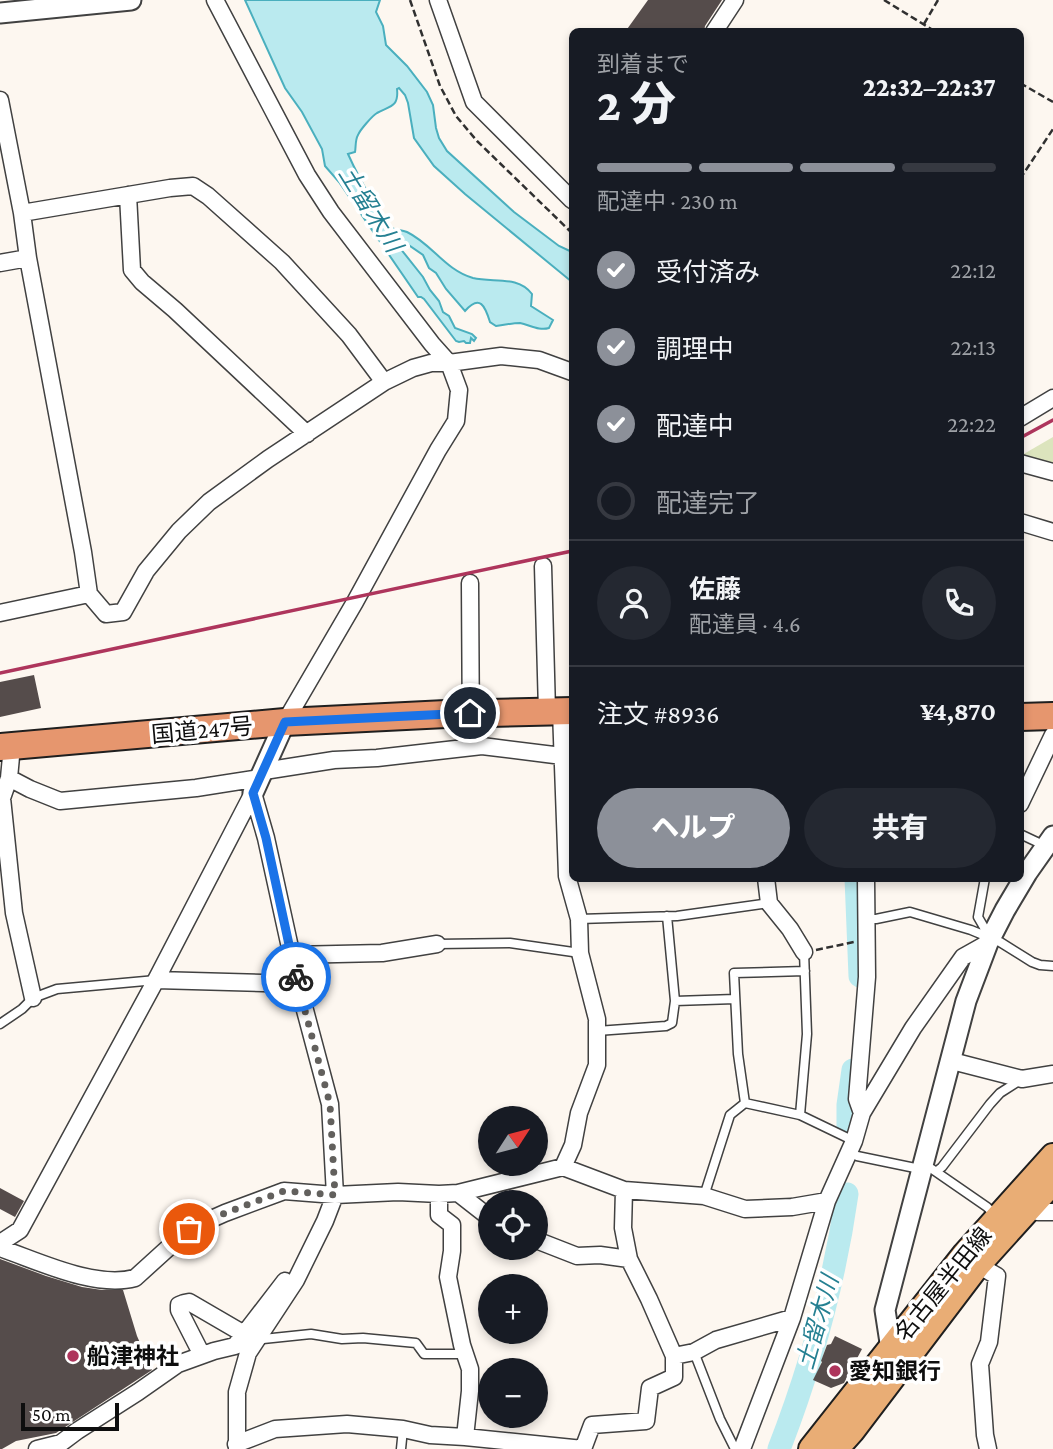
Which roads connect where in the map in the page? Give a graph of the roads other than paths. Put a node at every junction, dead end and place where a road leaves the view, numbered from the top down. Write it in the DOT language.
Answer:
graph roads {
  1 [pos="131,0"];
  2 [pos="215,0"];
  3 [pos="438,0"];
  4 [pos="735,0"];
  5 [pos="0,13"];
  6 [pos="717,28"];
  7 [pos="0,100"];
  8 [pos="128,195"];
  9 [pos="569,197"];
  10 [pos="22,213"];
  11 [pos="28,258"];
  12 [pos="0,263"];
  13 [pos="449,363"];
  14 [pos="569,371"];
  15 [pos="384,383"];
  16 [pos="1053,398"];
  17 [pos="1024,416"];
  18 [pos="307,434"];
  19 [pos="1024,464"];
  20 [pos="1053,472"];
  21 [pos="1024,523"];
  22 [pos="1053,532"];
  23 [pos="543,566"];
  24 [pos="470,583"];
  25 [pos="89,594"];
  26 [pos="0,613"];
  27 [pos="560,711"];
  28 [pos="470,713"];
  29 [pos="1053,716"];
  30 [pos="1024,717"];
  31 [pos="285,722"];
  32 [pos="1053,736"];
  33 [pos="6,747"];
  34 [pos="471,747"];
  35 [pos="567,757"];
  36 [pos="9,778"];
  37 [pos="259,781"];
  38 [pos="1024,796"];
  39 [pos="1024,836"];
  40 [pos="1050,840"];
  41 [pos="1024,871"];
  42 [pos="766,882"];
  43 [pos="866,882"];
  44 [pos="984,882"];
  45 [pos="1018,882"];
  46 [pos="769,903"];
  47 [pos="7,914"];
  48 [pos="667,916"];
  49 [pos="579,919"];
  50 [pos="867,919"];
  51 [pos="989,941"];
  52 [pos="437,944"];
  53 [pos="804,952"];
  54 [pos="580,953"];
  55 [pos="292,955"];
  56 [pos="1053,966"];
  57 [pos="805,971"];
  58 [pos="156,981"];
  59 [pos="298,984"];
  60 [pos="33,998"];
  61 [pos="735,999"];
  62 [pos="675,1001"];
  63 [pos="0,1024"];
  64 [pos="597,1031"];
  65 [pos="952,1062"];
  66 [pos="1053,1074"];
  67 [pos="1022,1079"];
  68 [pos="745,1102"];
  69 [pos="862,1113"];
  70 [pos="800,1115"];
  71 [pos="851,1146"];
  72 [pos="1053,1156"];
  73 [pos="563,1167"];
  74 [pos="928,1169"];
  75 [pos="1053,1182"];
  76 [pos="624,1190"];
  77 [pos="458,1193"];
  78 [pos="439,1194"];
  79 [pos="335,1195"];
  80 [pos="704,1196"];
  81 [pos="827,1201"];
  82 [pos="478,1209"];
  83 [pos="1028,1209"];
  84 [pos="1053,1212"];
  85 [pos="997,1217"];
  86 [pos="0,1245"];
  87 [pos="548,1245"];
  88 [pos="629,1259"];
  89 [pos="978,1265"];
  90 [pos="792,1318"];
  91 [pos="251,1336"];
  92 [pos="891,1349"];
  93 [pos="465,1352"];
  94 [pos="694,1352"];
  95 [pos="202,1356"];
  96 [pos="674,1356"];
  97 [pos="403,1429"];
  98 [pos="473,1441"];
  99 [pos="236,1447"];
  100 [pos="37,1449"];
  101 [pos="401,1449"];
  102 [pos="583,1449"];
  103 [pos="735,1449"];
  104 [pos="742,1449"];
  105 [pos="811,1449"];
  106 [pos="836,1449"];
  107 [pos="988,1449"];
  1 -- 5 [label="street"];
  2 -- 13 [label="street"];
  3 -- 9 [label="street"];
  4 -- 6 [label="street"];
  7 -- 10 [label="street"];
  8 -- 10 [label="street"];
  8 -- 15 [label="street"];
  8 -- 18 [label="street"];
  10 -- 11 [label="street"];
  11 -- 12 [label="street"];
  11 -- 25 [label="street"];
  13 -- 14 [label="street"];
  13 -- 15 [label="street"];
  13 -- 31 [label="street"];
  15 -- 18 [label="street"];
  16 -- 17 [label="street"];
  18 -- 25 [label="street"];
  19 -- 20 [label="street"];
  21 -- 22 [label="street"];
  23 -- 27 [label="street"];
  24 -- 28 [label="street"];
  25 -- 26 [label="street"];
  27 -- 28 [label="highway, 国道247号"];
  27 -- 35 [label="street"];
  28 -- 31 [label="highway, 国道247号"];
  28 -- 34 [label="street"];
  29 -- 30 [label="highway"];
  31 -- 33 [label="highway, 国道247号"];
  31 -- 37 [label="street"];
  32 -- 38 [label="street"];
  33 -- 36 [label="street"];
  34 -- 35 [label="street"];
  34 -- 37 [label="street"];
  35 -- 49 [label="street"];
  36 -- 37 [label="street"];
  36 -- 47 [label="street"];
  37 -- 55 [label="street"];
  37 -- 58 [label="street"];
  39 -- 40 [label="lane"];
  40 -- 41 [label="street"];
  42 -- 46 [label="street"];
  43 -- 50 [label="street"];
  44 -- 51 [label="lane"];
  45 -- 51 [label="street"];
  46 -- 48 [label="lane"];
  46 -- 53 [label="street"];
  47 -- 60 [label="street"];
  48 -- 49 [label="lane"];
  48 -- 62 [label="lane"];
  49 -- 54 [label="street"];
  50 -- 51 [label="lane"];
  50 -- 69 [label="street"];
  51 -- 56 [label="lane"];
  51 -- 65 [label="street"];
  51 -- 69 [label="street"];
  52 -- 54 [label="lane"];
  52 -- 55 [label="street"];
  53 -- 57 [label="lane"];
  54 -- 64 [label="street"];
  55 -- 59 [label="street"];
  57 -- 61 [label="lane"];
  57 -- 70 [label="lane"];
  58 -- 59 [label="street"];
  58 -- 60 [label="lane"];
  58 -- 86 [label="street"];
  59 -- 79 [label="street"];
  60 -- 63 [label="lane"];
  61 -- 62 [label="lane"];
  61 -- 68 [label="lane"];
  62 -- 64 [label="lane"];
  64 -- 73 [label="street"];
  65 -- 67 [label="street"];
  65 -- 74 [label="street"];
  66 -- 67 [label="street"];
  67 -- 74 [label="lane"];
  68 -- 70 [label="lane"];
  68 -- 80 [label="lane"];
  69 -- 71 [label="street"];
  70 -- 71 [label="lane"];
  71 -- 74 [label="lane"];
  71 -- 81 [label="street"];
  72 -- 85 [label="main road, 名古屋半田線"];
  73 -- 76 [label="street"];
  73 -- 77 [label="street"];
  74 -- 85 [label="lane"];
  74 -- 92 [label="street"];
  75 -- 83 [label="main road, 名古屋半田線"];
  76 -- 80 [label="street"];
  76 -- 88 [label="street"];
  77 -- 78 [label="street"];
  77 -- 82 [label="street"];
  78 -- 79 [label="street"];
  78 -- 93 [label="street"];
  79 -- 86 [label="street"];
  79 -- 91 [label="street"];
  80 -- 81 [label="street"];
  81 -- 90 [label="street"];
  83 -- 84 [label="street"];
  83 -- 89 [label="main road, 名古屋半田線"];
  85 -- 92 [label="main road, 名古屋半田線"];
  87 -- 88 [label="street"];
  88 -- 96 [label="street"];
  89 -- 106 [label="main road, 名古屋半田線"];
  89 -- 107 [label="street"];
  90 -- 94 [label="street"];
  90 -- 104 [label="street"];
  91 -- 93 [label="lane"];
  91 -- 95 [label="street"];
  91 -- 95 [label="street"];
  91 -- 99 [label="street"];
  92 -- 105 [label="main road, 名古屋半田線"];
  93 -- 98 [label="street"];
  94 -- 96 [label="street"];
  94 -- 103 [label="lane"];
  95 -- 100 [label="street"];
  96 -- 102 [label="street"];
  97 -- 98 [label="street"];
  97 -- 99 [label="street"];
  97 -- 101 [label="lane"];
  98 -- 102 [label="street"];
}
